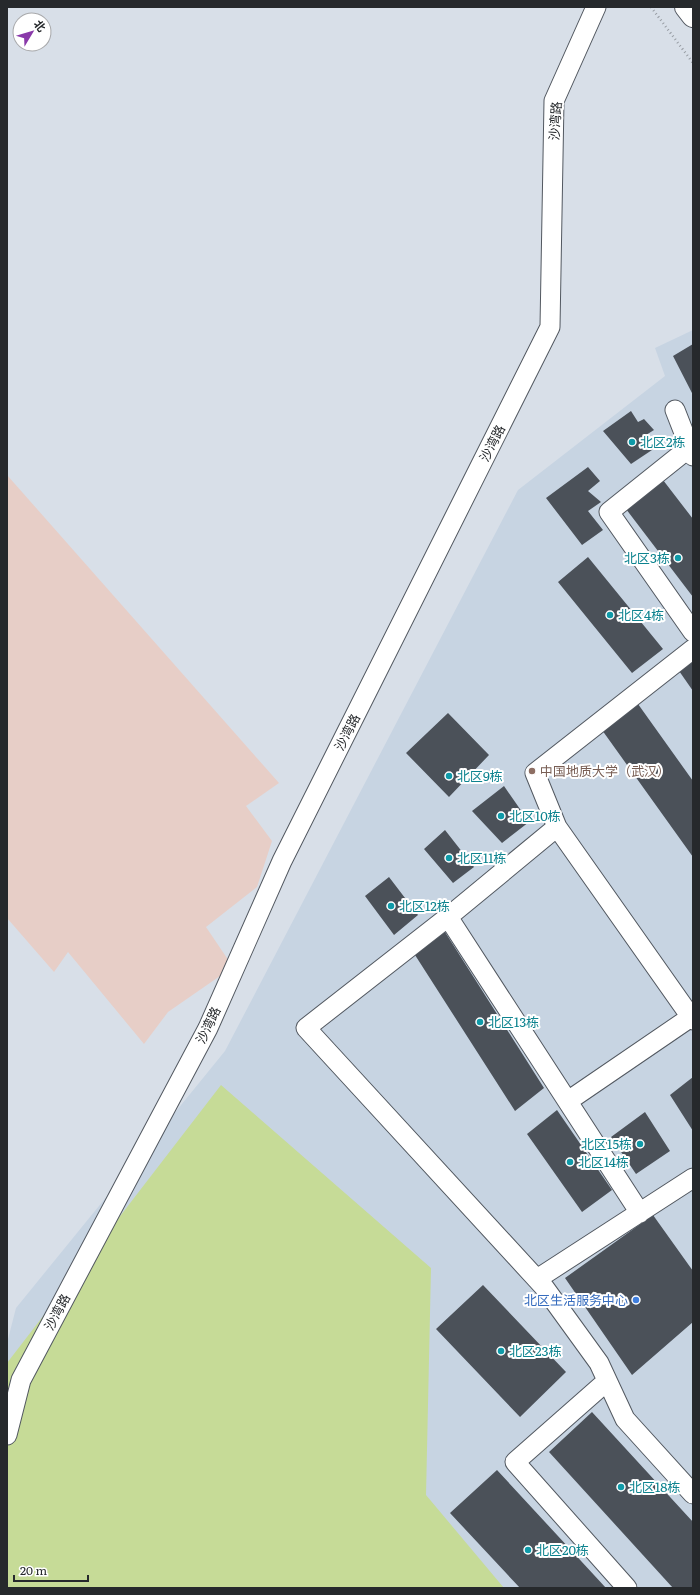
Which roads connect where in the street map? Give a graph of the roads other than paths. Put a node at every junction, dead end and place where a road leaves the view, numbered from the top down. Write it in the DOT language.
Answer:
graph roads {
  1 [pos="596,7"];
  2 [pos="686,7"];
  3 [pos="693,16"];
  4 [pos="675,410"];
  5 [pos="691,452"];
  6 [pos="693,632"];
  7 [pos="693,650"];
  8 [pos="557,827"];
  9 [pos="448,917"];
  10 [pos="692,1019"];
  11 [pos="568,1101"];
  12 [pos="693,1178"];
  13 [pos="640,1213"];
  14 [pos="537,1279"];
  15 [pos="608,1381"];
  16 [pos="7,1435"];
  17 [pos="693,1494"];
  18 [pos="627,1588"];
  1 -- 16 [label="street, 沙湾路"];
  2 -- 3 [label="main road"];
  4 -- 5 [label="street"];
  5 -- 6 [label="street"];
  7 -- 8 [label="street"];
  8 -- 9 [label="street"];
  8 -- 10 [label="street"];
  9 -- 11 [label="street"];
  9 -- 14 [label="street"];
  10 -- 11 [label="street"];
  11 -- 13 [label="street"];
  12 -- 13 [label="street"];
  13 -- 14 [label="street"];
  14 -- 15 [label="street"];
  15 -- 17 [label="street"];
  15 -- 18 [label="street"];
}
